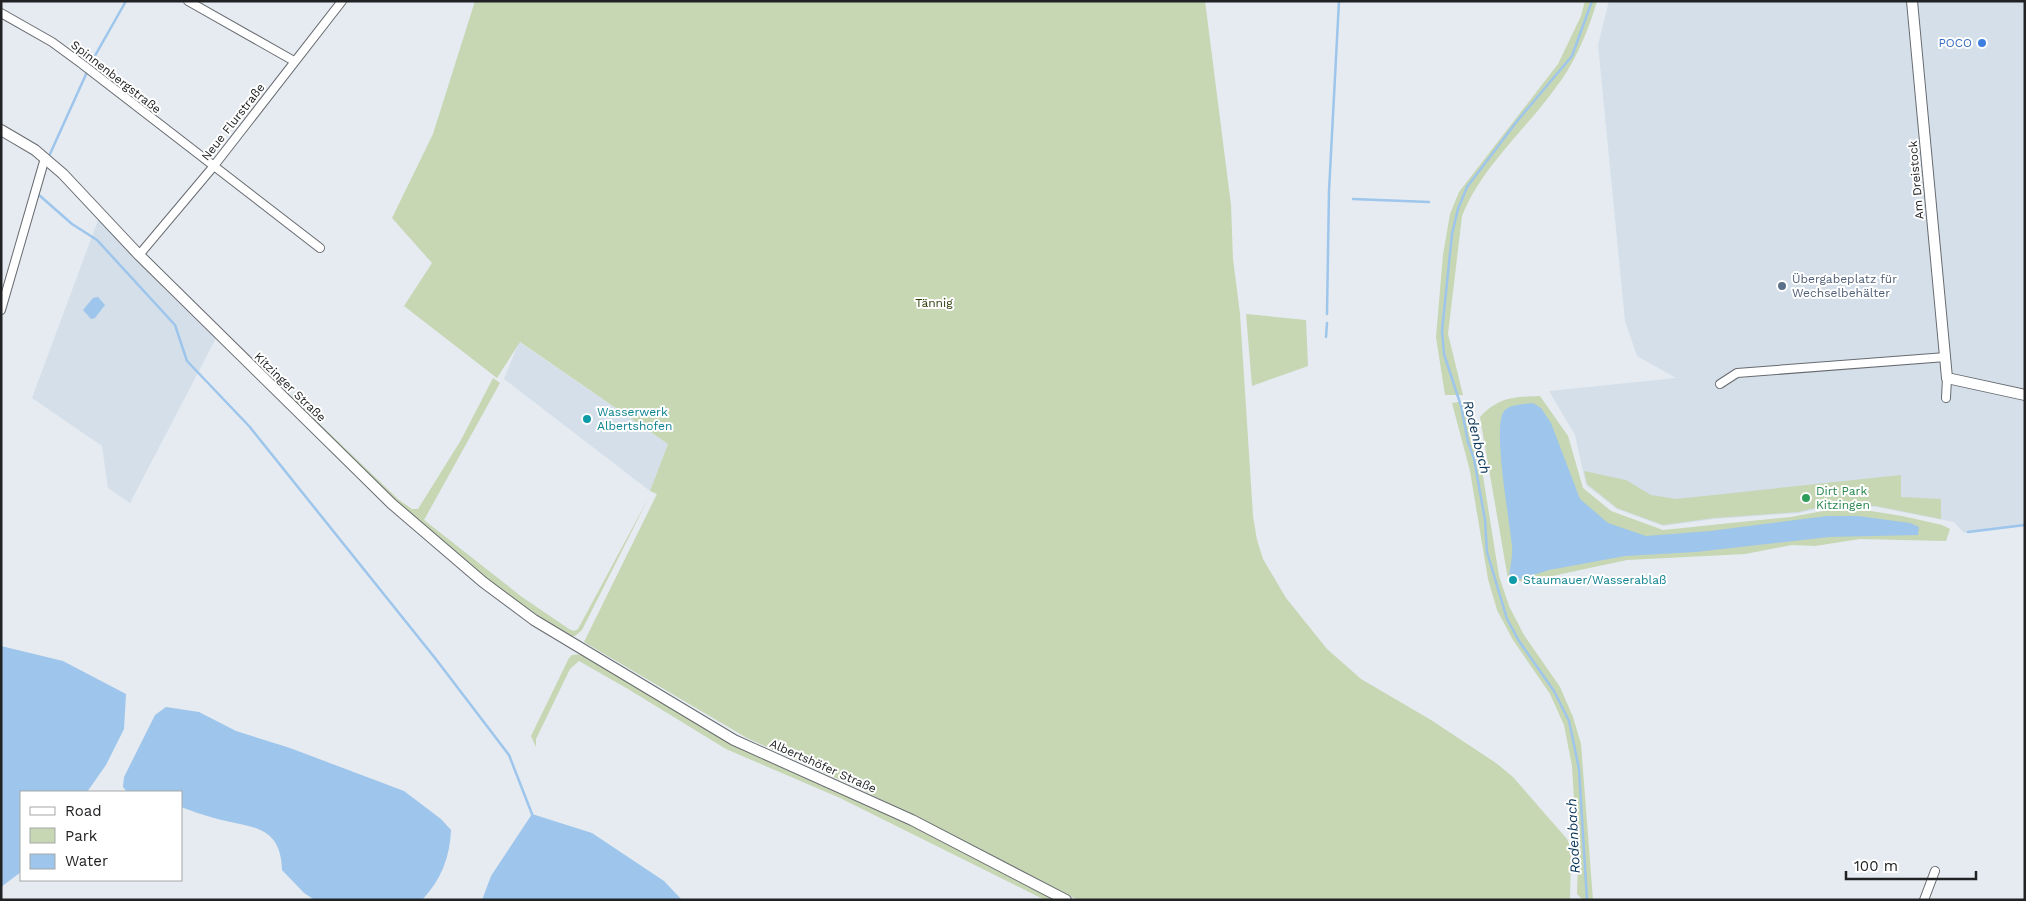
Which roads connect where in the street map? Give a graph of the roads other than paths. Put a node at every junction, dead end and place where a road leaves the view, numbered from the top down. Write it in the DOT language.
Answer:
graph roads {
  1 [pos="188,1"];
  2 [pos="342,1"];
  3 [pos="1912,1"];
  4 [pos="1,13"];
  5 [pos="294,61"];
  6 [pos="1,130"];
  7 [pos="45,158"];
  8 [pos="213,167"];
  9 [pos="320,248"];
  10 [pos="139,255"];
  11 [pos="1,310"];
  12 [pos="1946,357"];
  13 [pos="1948,378"];
  14 [pos="1720,384"];
  15 [pos="2025,395"];
  16 [pos="1946,398"];
  17 [pos="575,646"];
  18 [pos="1935,871"];
  19 [pos="1066,900"];
  20 [pos="1924,900"];
  1 -- 5 [label="street"];
  2 -- 5 [label="street, Neue Flurstraße"];
  3 -- 12 [label="street, Am Dreistock"];
  4 -- 8 [label="street, Spinnenbergstraße"];
  5 -- 8 [label="street, Neue Flurstraße"];
  6 -- 7 [label="street, Kitzinger Straße"];
  7 -- 10 [label="street, Kitzinger Straße"];
  7 -- 11 [label="street"];
  8 -- 9 [label="street, Spinnenbergstraße"];
  8 -- 10 [label="street, Neue Flurstraße"];
  10 -- 17 [label="street, Kitzinger Straße"];
  12 -- 13 [label="street, Am Dreistock"];
  12 -- 14 [label="street"];
  13 -- 15 [label="street"];
  13 -- 16 [label="street"];
  17 -- 19 [label="street, Albertshöfer Straße"];
  18 -- 20 [label="street"];
}
